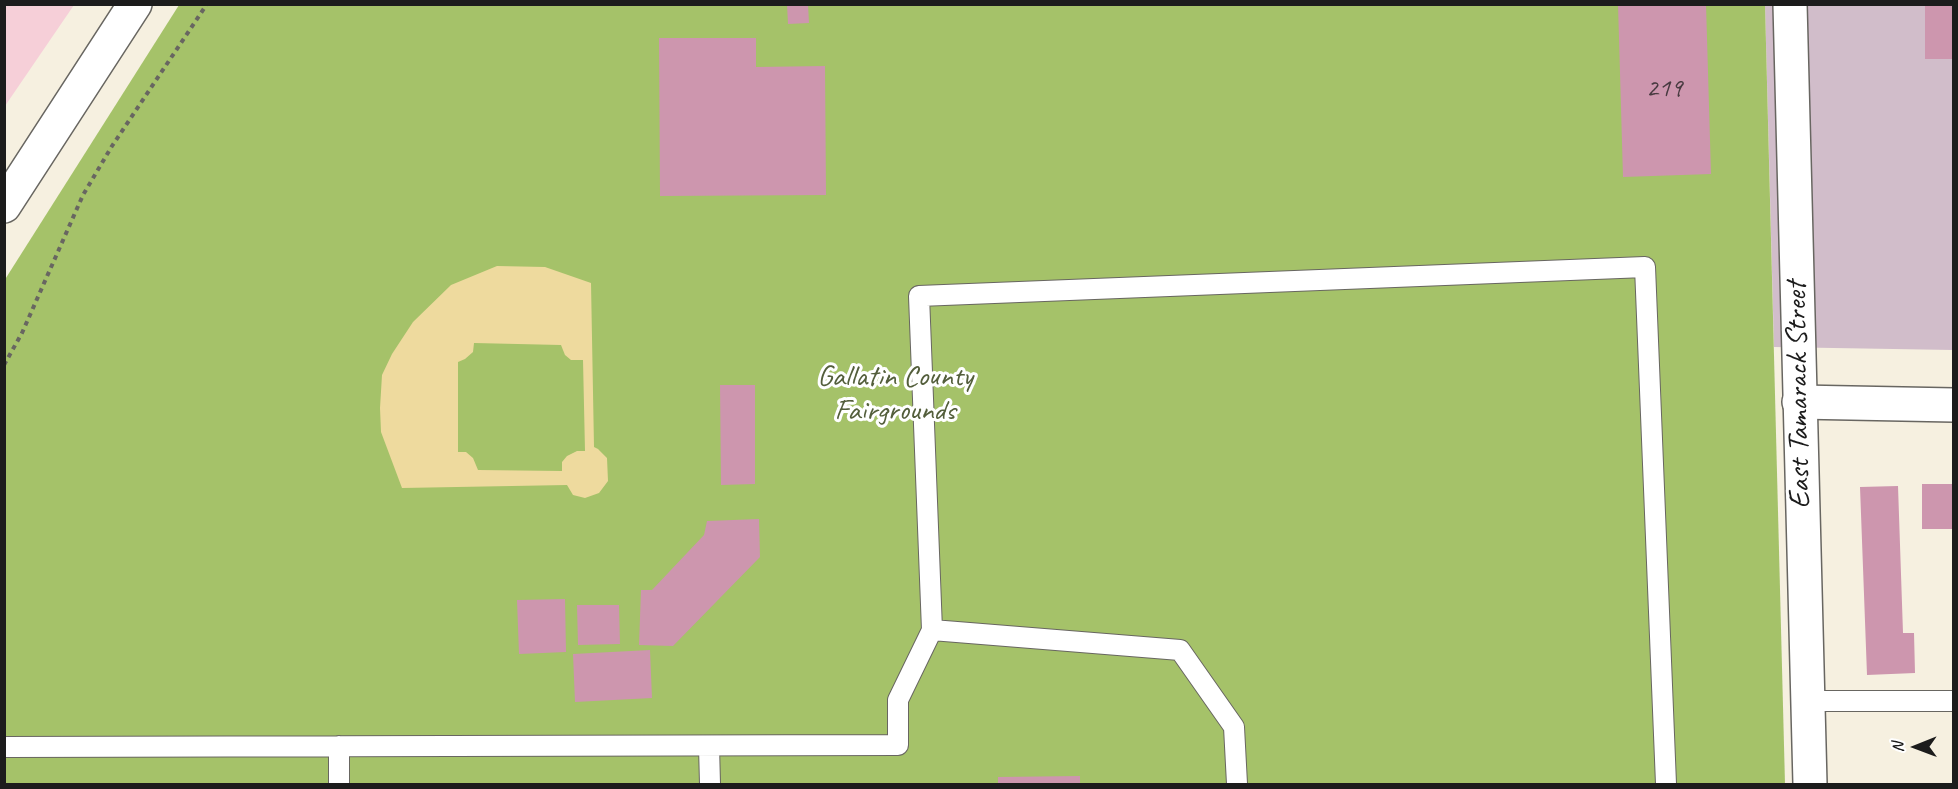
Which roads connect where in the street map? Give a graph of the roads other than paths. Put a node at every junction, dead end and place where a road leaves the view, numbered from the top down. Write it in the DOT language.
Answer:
graph roads {
  1 [pos="135,4"];
  2 [pos="1790,4"];
  3 [pos="4,206"];
  4 [pos="1799,402"];
  5 [pos="1953,405"];
  6 [pos="932,630"];
  7 [pos="1808,700"];
  8 [pos="1953,701"];
  9 [pos="339,746"];
  10 [pos="709,746"];
  11 [pos="4,747"];
  12 [pos="339,784"];
  13 [pos="710,784"];
  14 [pos="1237,784"];
  15 [pos="1666,784"];
  16 [pos="1810,784"];
  1 -- 3 [label="street"];
  2 -- 4 [label="street, East Tamarack Street"];
  4 -- 5 [label="street"];
  4 -- 7 [label="street, East Tamarack Street"];
  6 -- 10 [label="lane"];
  6 -- 14 [label="lane"];
  6 -- 15 [label="lane"];
  7 -- 8 [label="lane"];
  7 -- 16 [label="street, East Tamarack Street"];
  9 -- 10 [label="lane"];
  9 -- 11 [label="lane"];
  9 -- 12 [label="lane"];
  10 -- 13 [label="lane"];
}
